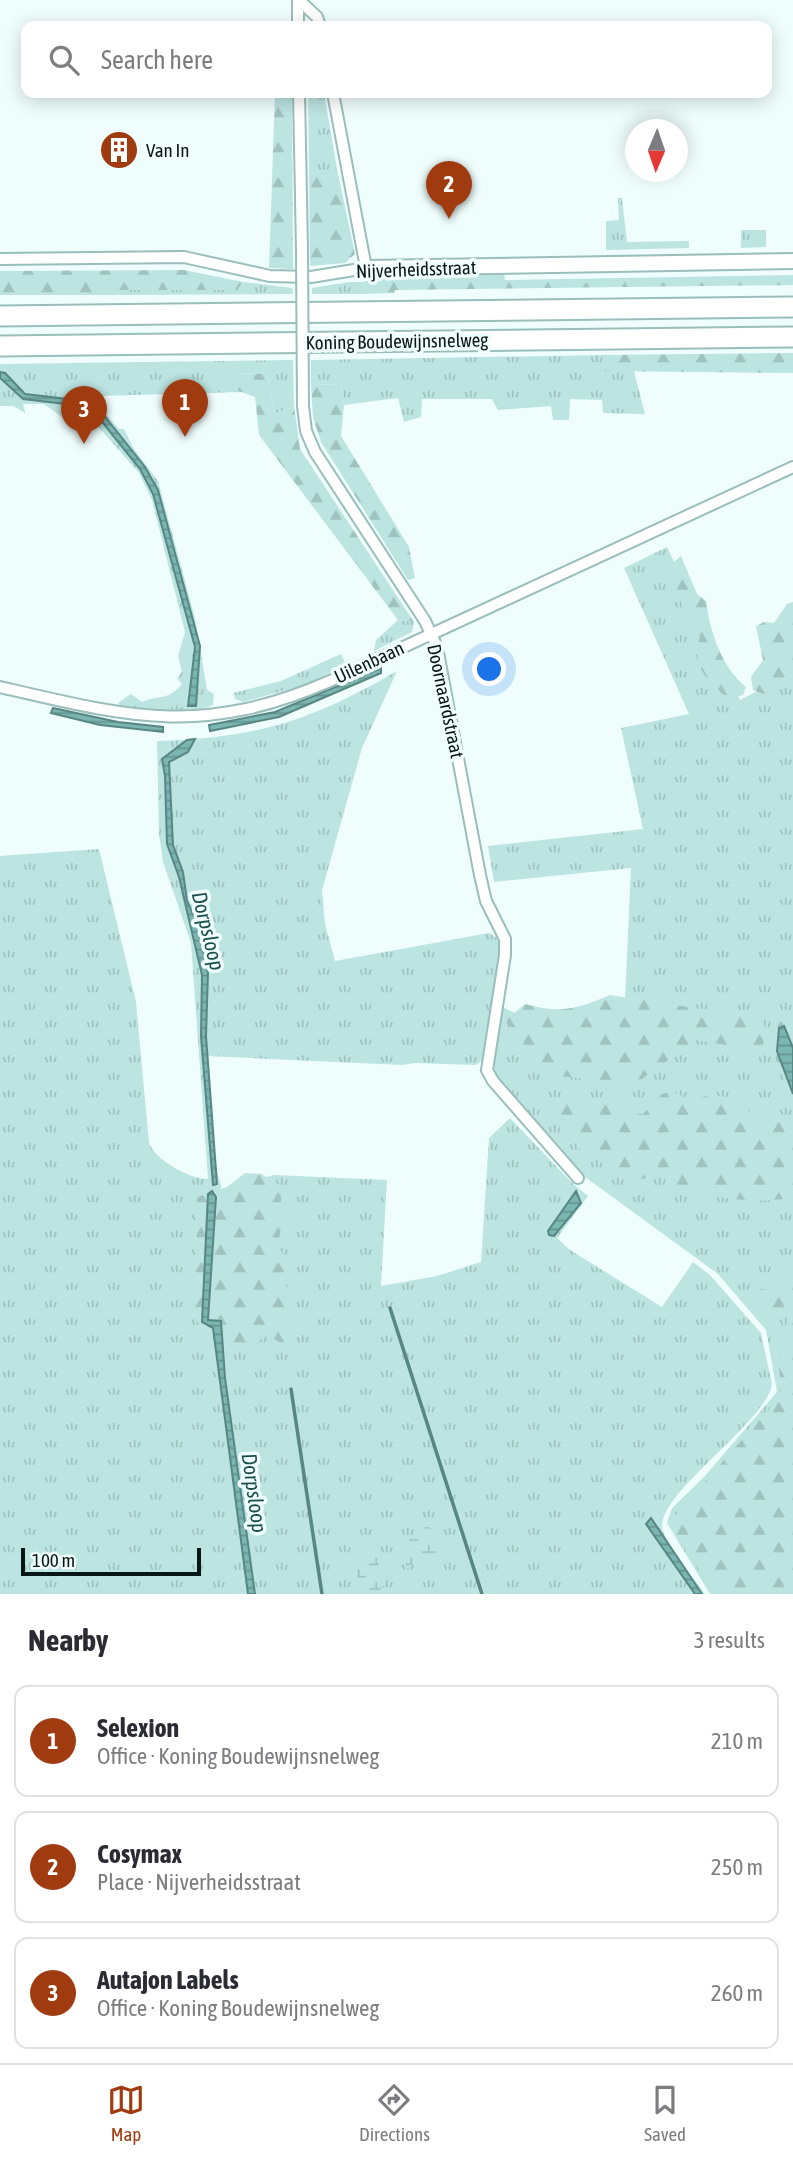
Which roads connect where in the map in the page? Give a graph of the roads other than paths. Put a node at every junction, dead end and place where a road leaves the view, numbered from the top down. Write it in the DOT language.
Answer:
graph roads {
  1 [pos="299,0"];
  2 [pos="299,21"];
  3 [pos="318,21"];
  4 [pos="299,98"];
  5 [pos="333,98"];
  6 [pos="0,259"];
  7 [pos="793,261"];
  8 [pos="366,268"];
  9 [pos="793,307"];
  10 [pos="0,316"];
  11 [pos="793,337"];
  12 [pos="0,345"];
  13 [pos="793,467"];
  14 [pos="431,634"];
  15 [pos="0,687"];
  16 [pos="578,1178"];
  1 -- 2 [label="street"];
  1 -- 3 [label="street"];
  4 -- 14 [label="street, Doornaardstraat, bridge"];
  5 -- 8 [label="street"];
  6 -- 8 [label="street, Nijverheidsstraat"];
  7 -- 8 [label="street, Nijverheidsstraat"];
  9 -- 10 [label="highway, Koning Boudewijnsnelweg"];
  11 -- 12 [label="highway, Koning Boudewijnsnelweg"];
  13 -- 14 [label="street, Uilenbaan"];
  14 -- 15 [label="street, Uilenbaan"];
  14 -- 16 [label="street, Doornaardstraat"];
}
